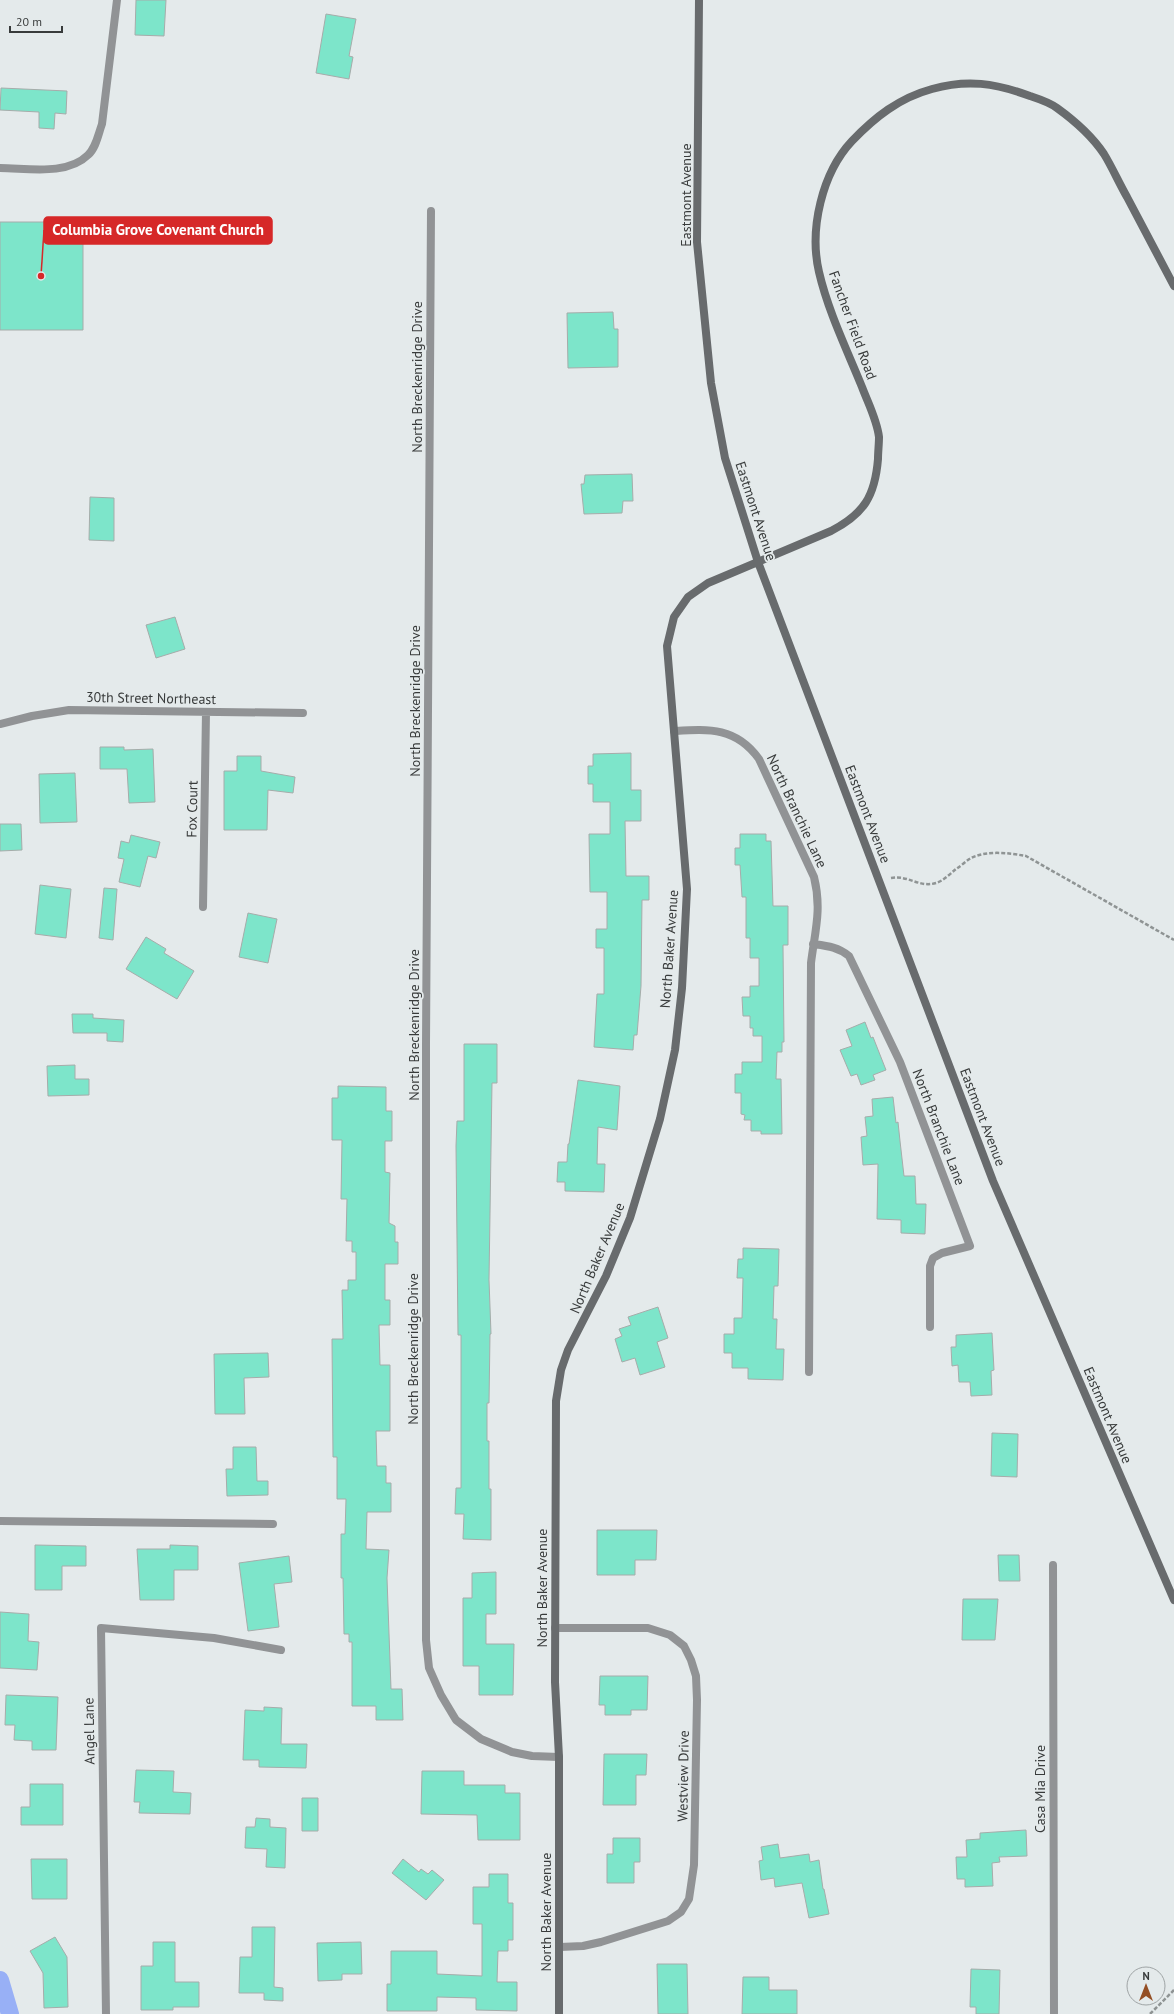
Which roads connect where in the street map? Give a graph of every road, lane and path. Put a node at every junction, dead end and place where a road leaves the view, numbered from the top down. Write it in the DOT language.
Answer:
graph roads {
  1 [pos="117,0"];
  2 [pos="699,0"];
  3 [pos="0,168"];
  4 [pos="431,211"];
  5 [pos="1174,286"];
  6 [pos="758,562"];
  7 [pos="206,712"];
  8 [pos="303,713"];
  9 [pos="0,724"];
  10 [pos="674,731"];
  11 [pos="880,881"];
  12 [pos="203,907"];
  13 [pos="1174,940"];
  14 [pos="813,944"];
  15 [pos="930,1327"];
  16 [pos="809,1372"];
  17 [pos="0,1521"];
  18 [pos="273,1524"];
  19 [pos="1053,1565"];
  20 [pos="1174,1600"];
  21 [pos="555,1628"];
  22 [pos="281,1650"];
  23 [pos="559,1757"];
  24 [pos="560,1947"];
  25 [pos="1174,1990"];
  26 [pos="106,2014"];
  27 [pos="559,2014"];
  28 [pos="1054,2014"];
  29 [pos="1150,2014"];
  1 -- 3 [label="street"];
  2 -- 6 [label="main road, Eastmont Avenue"];
  4 -- 23 [label="street, North Breckenridge Drive"];
  5 -- 6 [label="main road, Fancher Field Road"];
  6 -- 10 [label="main road, North Baker Avenue"];
  6 -- 11 [label="main road, Eastmont Avenue"];
  7 -- 8 [label="street, 30th Street Northeast"];
  7 -- 9 [label="street, 30th Street Northeast"];
  7 -- 12 [label="street, Fox Court"];
  10 -- 14 [label="street, North Branchie Lane"];
  10 -- 21 [label="main road, North Baker Avenue"];
  11 -- 13 [label="path"];
  11 -- 20 [label="main road, Eastmont Avenue"];
  14 -- 15 [label="street, North Branchie Lane"];
  14 -- 16 [label="street, North Branchie Lane"];
  17 -- 18 [label="street"];
  19 -- 28 [label="street, Casa Mia Drive"];
  21 -- 23 [label="main road, North Baker Avenue"];
  21 -- 24 [label="street, Westview Drive"];
  22 -- 26 [label="street, Angel Lane"];
  23 -- 24 [label="main road, North Baker Avenue"];
  24 -- 27 [label="main road, North Baker Avenue"];
  25 -- 29 [label="path"];
}
